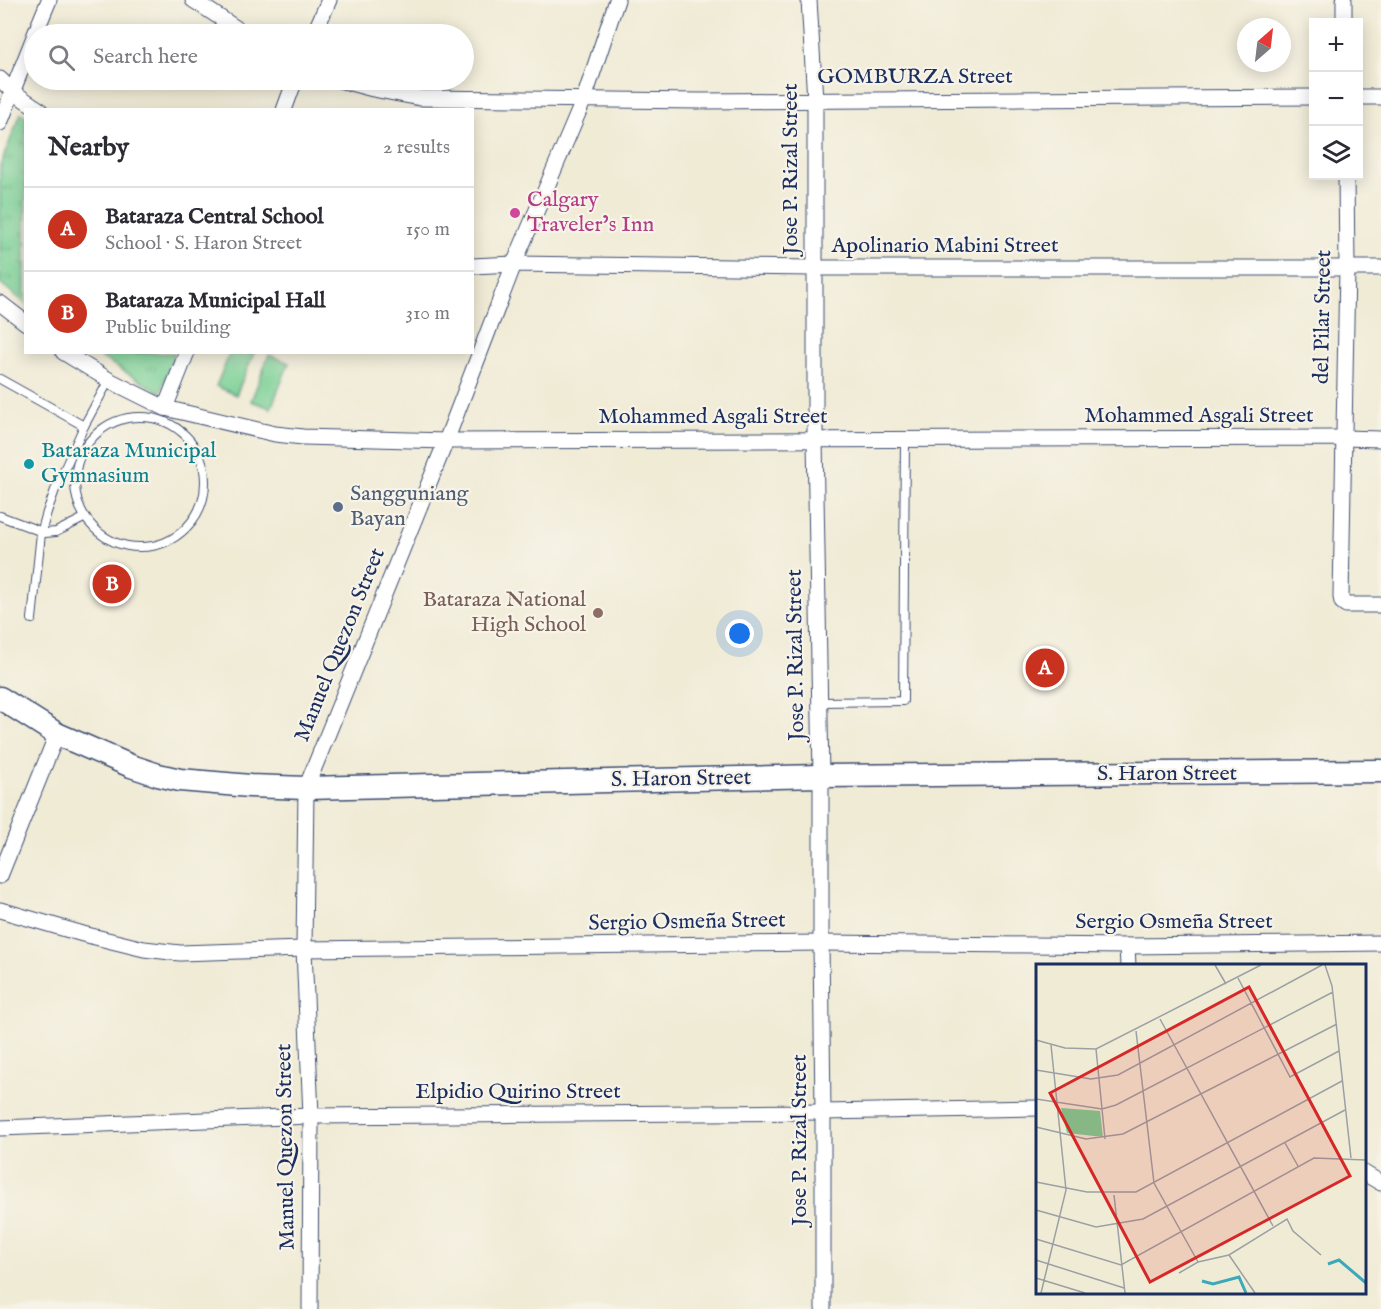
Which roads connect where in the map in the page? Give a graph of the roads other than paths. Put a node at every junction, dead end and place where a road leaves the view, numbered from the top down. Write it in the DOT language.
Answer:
graph roads {
  1 [pos="49,0"];
  2 [pos="193,0"];
  3 [pos="329,0"];
  4 [pos="617,0"];
  5 [pos="809,0"];
  6 [pos="1344,0"];
  7 [pos="1344,18"];
  8 [pos="39,24"];
  9 [pos="230,24"];
  10 [pos="318,24"];
  11 [pos="24,64"];
  12 [pos="0,79"];
  13 [pos="292,90"];
  14 [pos="377,90"];
  15 [pos="13,92"];
  16 [pos="1309,97"];
  17 [pos="1363,97"];
  18 [pos="1381,97"];
  19 [pos="584,99"];
  20 [pos="815,100"];
  21 [pos="37,108"];
  22 [pos="285,108"];
  23 [pos="0,123"];
  24 [pos="1346,180"];
  25 [pos="514,264"];
  26 [pos="474,266"];
  27 [pos="1347,267"];
  28 [pos="1381,267"];
  29 [pos="814,268"];
  30 [pos="2,309"];
  31 [pos="24,322"];
  32 [pos="66,354"];
  33 [pos="186,354"];
  34 [pos="0,379"];
  35 [pos="109,380"];
  36 [pos="163,414"];
  37 [pos="84,426"];
  38 [pos="1343,438"];
  39 [pos="904,439"];
  40 [pos="1381,439"];
  41 [pos="815,440"];
  42 [pos="446,441"];
  43 [pos="0,516"];
  44 [pos="86,517"];
  45 [pos="41,533"];
  46 [pos="1381,605"];
  47 [pos="32,619"];
  48 [pos="0,698"];
  49 [pos="819,702"];
  50 [pos="57,734"];
  51 [pos="1381,771"];
  52 [pos="821,776"];
  53 [pos="306,788"];
  54 [pos="0,876"];
  55 [pos="0,910"];
  56 [pos="821,943"];
  57 [pos="1381,943"];
  58 [pos="1127,946"];
  59 [pos="304,949"];
  60 [pos="1128,964"];
  61 [pos="1036,1107"];
  62 [pos="823,1112"];
  63 [pos="311,1116"];
  64 [pos="0,1128"];
  65 [pos="1366,1174"];
  66 [pos="1381,1183"];
  67 [pos="310,1309"];
  68 [pos="823,1309"];
  1 -- 8 [label="street"];
  2 -- 9 [label="street"];
  3 -- 10 [label="street"];
  4 -- 19 [label="street, Manuel Quezon Street"];
  5 -- 20 [label="street, Jose P. Rizal Street"];
  6 -- 7 [label="street"];
  11 -- 15 [label="street"];
  12 -- 15 [label="street"];
  13 -- 22 [label="street"];
  14 -- 19 [label="street, GOMBURZA Street"];
  15 -- 21 [label="street"];
  15 -- 23 [label="street"];
  16 -- 20 [label="street, GOMBURZA Street"];
  17 -- 18 [label="street"];
  19 -- 20 [label="street, GOMBURZA Street"];
  19 -- 25 [label="street, Manuel Quezon Street"];
  20 -- 29 [label="street, Jose P. Rizal Street"];
  24 -- 27 [label="street, del Pilar Street"];
  25 -- 26 [label="street, Apolinario Mabini Street"];
  25 -- 29 [label="street, Apolinario Mabini Street"];
  25 -- 42 [label="street, Manuel Quezon Street"];
  27 -- 28 [label="street, Apolinario Mabini Street"];
  27 -- 29 [label="street, Apolinario Mabini Street"];
  27 -- 38 [label="street, del Pilar Street"];
  29 -- 41 [label="street, Jose P. Rizal Street"];
  30 -- 31 [label="street"];
  32 -- 35 [label="street, Mohammed Asgali Street"];
  33 -- 36 [label="street"];
  34 -- 37 [label="lane"];
  35 -- 36 [label="street, Mohammed Asgali Street"];
  35 -- 37 [label="lane"];
  36 -- 42 [label="street, Mohammed Asgali Street"];
  36 -- 44 [label="lane"];
  36 -- 44 [label="lane"];
  37 -- 45 [label="lane"];
  38 -- 39 [label="street, Mohammed Asgali Street"];
  38 -- 40 [label="street, Mohammed Asgali Street"];
  38 -- 46 [label="street, del Pilar Street"];
  39 -- 41 [label="street, Mohammed Asgali Street"];
  39 -- 49 [label="lane"];
  41 -- 42 [label="street, Mohammed Asgali Street"];
  41 -- 49 [label="street, Jose P. Rizal Street"];
  42 -- 53 [label="street, Manuel Quezon Street"];
  43 -- 45 [label="lane"];
  44 -- 45 [label="lane"];
  45 -- 47 [label="lane"];
  48 -- 50 [label="street, S. Haron Street"];
  49 -- 52 [label="street, Jose P. Rizal Street"];
  50 -- 53 [label="street, S. Haron Street"];
  50 -- 54 [label="street"];
  51 -- 52 [label="street, S. Haron Street"];
  52 -- 53 [label="street, S. Haron Street"];
  52 -- 56 [label="street, Jose P. Rizal Street"];
  53 -- 59 [label="street, Manuel Quezon Street"];
  55 -- 59 [label="street, Sergio Osmeña Street"];
  56 -- 58 [label="street, Sergio Osmeña Street"];
  56 -- 59 [label="street, Sergio Osmeña Street"];
  56 -- 62 [label="street, Jose P. Rizal Street"];
  57 -- 58 [label="street, Sergio Osmeña Street"];
  58 -- 60 [label="street"];
  59 -- 63 [label="street, Manuel Quezon Street"];
  61 -- 62 [label="street, Elpidio Quirino Street"];
  62 -- 63 [label="street, Elpidio Quirino Street"];
  62 -- 68 [label="street, Jose P. Rizal Street"];
  63 -- 64 [label="street, Elpidio Quirino Street"];
  63 -- 67 [label="street, Manuel Quezon Street"];
  65 -- 66 [label="street"];
}
